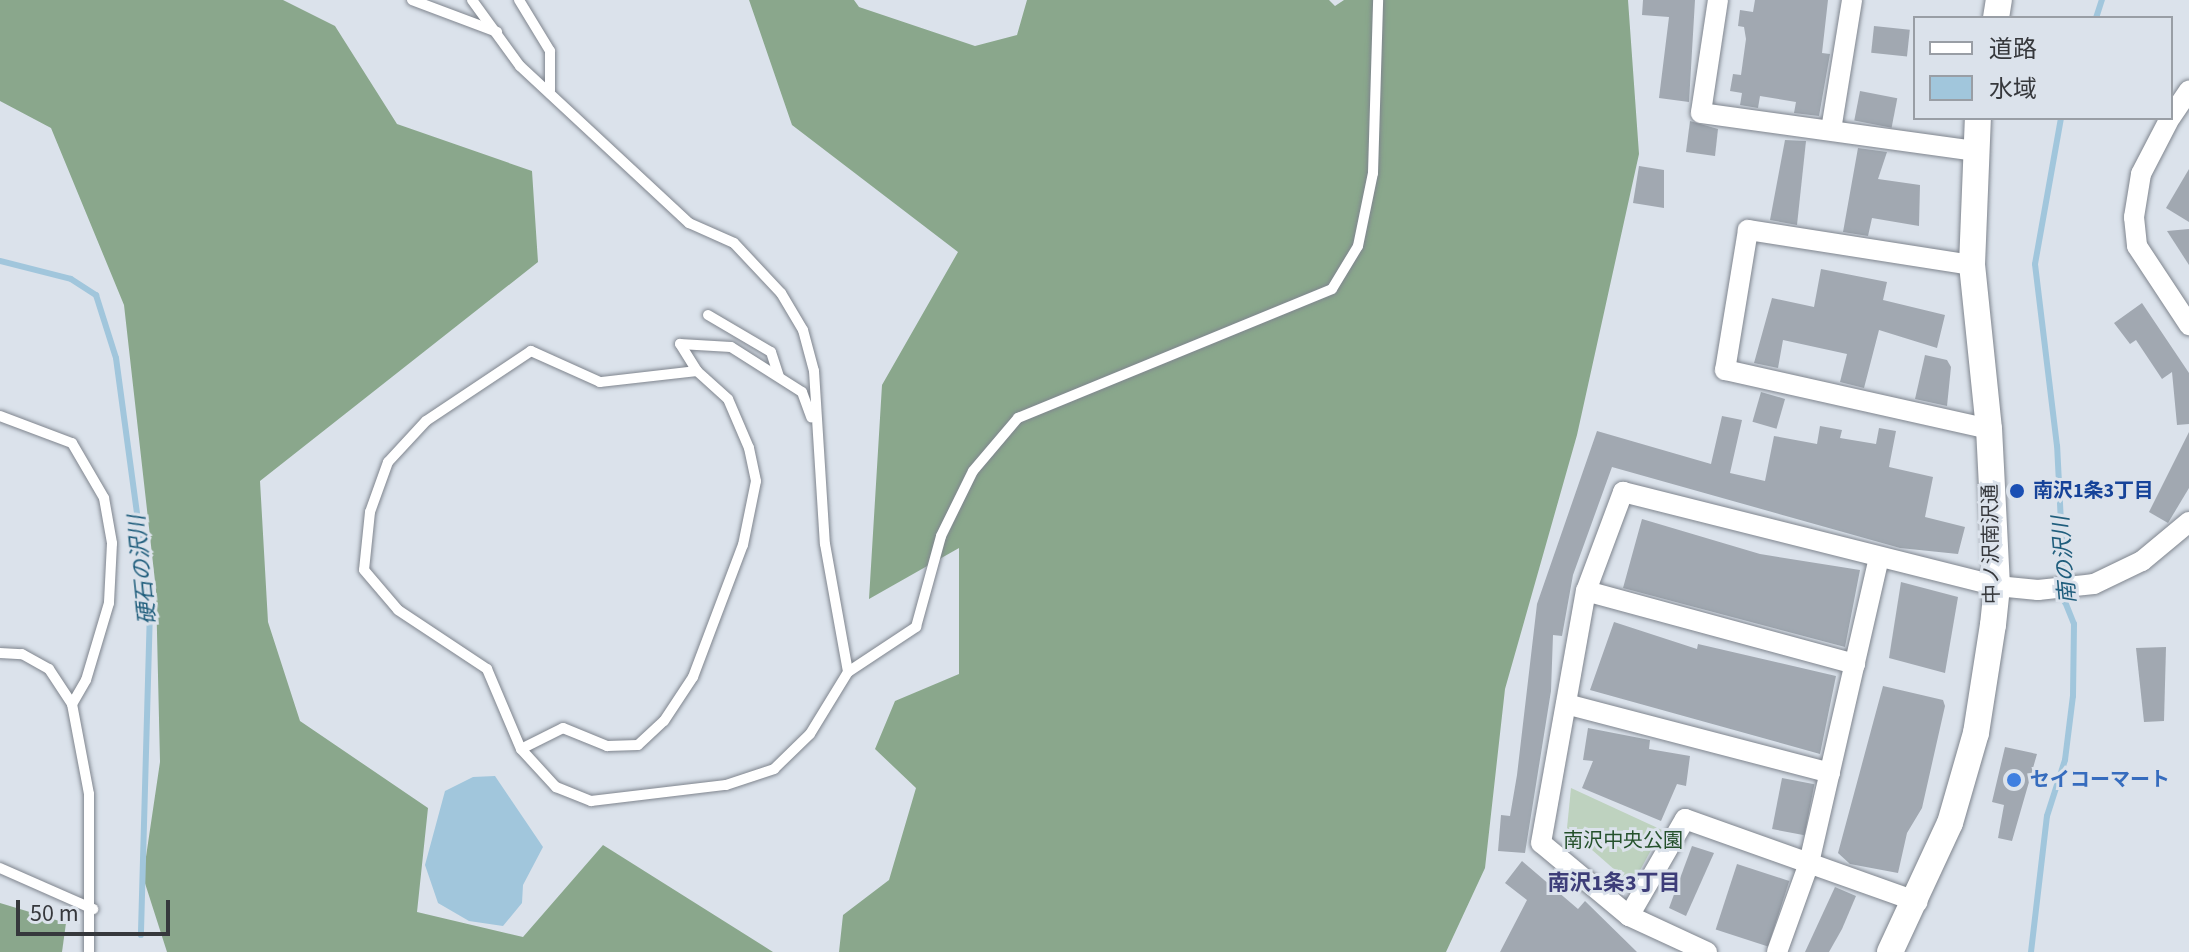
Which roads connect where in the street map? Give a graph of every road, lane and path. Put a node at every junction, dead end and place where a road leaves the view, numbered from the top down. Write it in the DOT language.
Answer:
graph roads {
  1 [pos="412,0"];
  2 [pos="472,0"];
  3 [pos="519,0"];
  4 [pos="1378,0"];
  5 [pos="1718,0"];
  6 [pos="1852,0"];
  7 [pos="499,33"];
  8 [pos="2189,90"];
  9 [pos="550,91"];
  10 [pos="2173,115"];
  11 [pos="1978,120"];
  12 [pos="2170,120"];
  13 [pos="1831,130"];
  14 [pos="1975,151"];
  15 [pos="1972,265"];
  16 [pos="708,315"];
  17 [pos="2189,325"];
  18 [pos="697,371"];
  19 [pos="779,376"];
  20 [pos="0,416"];
  21 [pos="815,426"];
  22 [pos="1989,429"];
  23 [pos="2189,522"];
  24 [pos="1879,557"];
  25 [pos="1997,586"];
  26 [pos="1586,591"];
  27 [pos="0,653"];
  28 [pos="1855,664"];
  29 [pos="848,672"];
  30 [pos="72,704"];
  31 [pos="1566,704"];
  32 [pos="521,749"];
  33 [pos="1830,773"];
  34 [pos="1809,863"];
  35 [pos="0,868"];
  36 [pos="1918,902"];
  37 [pos="93,909"];
  38 [pos="1629,916"];
  39 [pos="89,952"];
  40 [pos="1707,952"];
  41 [pos="1777,952"];
  42 [pos="1890,952"];
  1 -- 7 [label="lane"];
  2 -- 7 [label="lane"];
  3 -- 9 [label="lane"];
  4 -- 29 [label="lane"];
  5 -- 13 [label="street"];
  6 -- 13 [label="street"];
  7 -- 9 [label="lane"];
  8 -- 10 [label="street"];
  9 -- 21 [label="lane"];
  11 -- 14 [label="street, 中ノ沢南沢通"];
  12 -- 17 [label="street"];
  13 -- 14 [label="street"];
  14 -- 15 [label="street, 中ノ沢南沢通"];
  15 -- 22 [label="street, 中ノ沢南沢通"];
  15 -- 22 [label="street"];
  16 -- 19 [label="lane"];
  18 -- 19 [label="lane"];
  18 -- 32 [label="lane"];
  18 -- 32 [label="lane"];
  19 -- 21 [label="lane"];
  20 -- 30 [label="lane"];
  21 -- 29 [label="lane"];
  22 -- 25 [label="street, 中ノ沢南沢通"];
  23 -- 25 [label="street"];
  24 -- 25 [label="street"];
  24 -- 26 [label="street"];
  24 -- 28 [label="street"];
  25 -- 36 [label="street, 中ノ沢南沢通"];
  26 -- 28 [label="street"];
  26 -- 31 [label="street"];
  27 -- 30 [label="lane"];
  28 -- 33 [label="street"];
  29 -- 32 [label="lane"];
  30 -- 37 [label="lane"];
  31 -- 33 [label="street"];
  31 -- 38 [label="street"];
  33 -- 34 [label="street"];
  34 -- 36 [label="street"];
  34 -- 38 [label="street"];
  34 -- 41 [label="street"];
  35 -- 37 [label="lane"];
  36 -- 42 [label="street, 中ノ沢南沢通"];
  37 -- 39 [label="lane"];
  38 -- 40 [label="street"];
}
